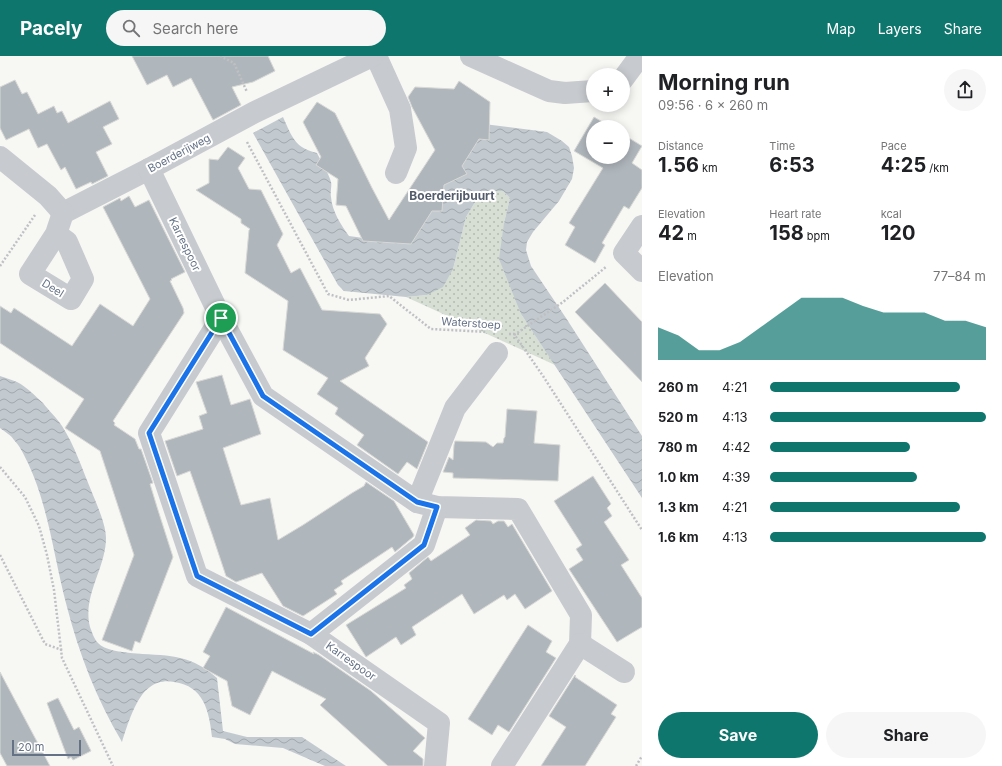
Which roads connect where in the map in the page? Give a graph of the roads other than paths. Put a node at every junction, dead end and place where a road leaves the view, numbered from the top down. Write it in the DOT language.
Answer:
graph roads {
  1 [pos="372,56"];
  2 [pos="376,56"];
  3 [pos="471,56"];
  4 [pos="640,56"];
  5 [pos="630,70"];
  6 [pos="586,91"];
  7 [pos="0,156"];
  8 [pos="149,170"];
  9 [pos="396,174"];
  10 [pos="63,213"];
  11 [pos="642,226"];
  12 [pos="56,234"];
  13 [pos="642,271"];
  14 [pos="221,318"];
  15 [pos="497,353"];
  16 [pos="427,505"];
  17 [pos="311,634"];
  18 [pos="580,644"];
  19 [pos="624,672"];
  20 [pos="435,766"];
  21 [pos="502,766"];
  1 -- 8 [label="street, Boerderijweg"];
  2 -- 9 [label="street"];
  3 -- 6 [label="street"];
  4 -- 5 [label="street"];
  7 -- 10 [label="street"];
  8 -- 10 [label="street, Boerderijweg"];
  8 -- 14 [label="street, Karrespoor"];
  10 -- 12 [label="street"];
  11 -- 13 [label="street"];
  14 -- 16 [label="street, Karrespoor"];
  14 -- 17 [label="street, Karrespoor"];
  15 -- 16 [label="street"];
  16 -- 17 [label="street"];
  16 -- 18 [label="street"];
  17 -- 20 [label="street, Karrespoor"];
  18 -- 19 [label="street"];
  18 -- 21 [label="street"];
}
